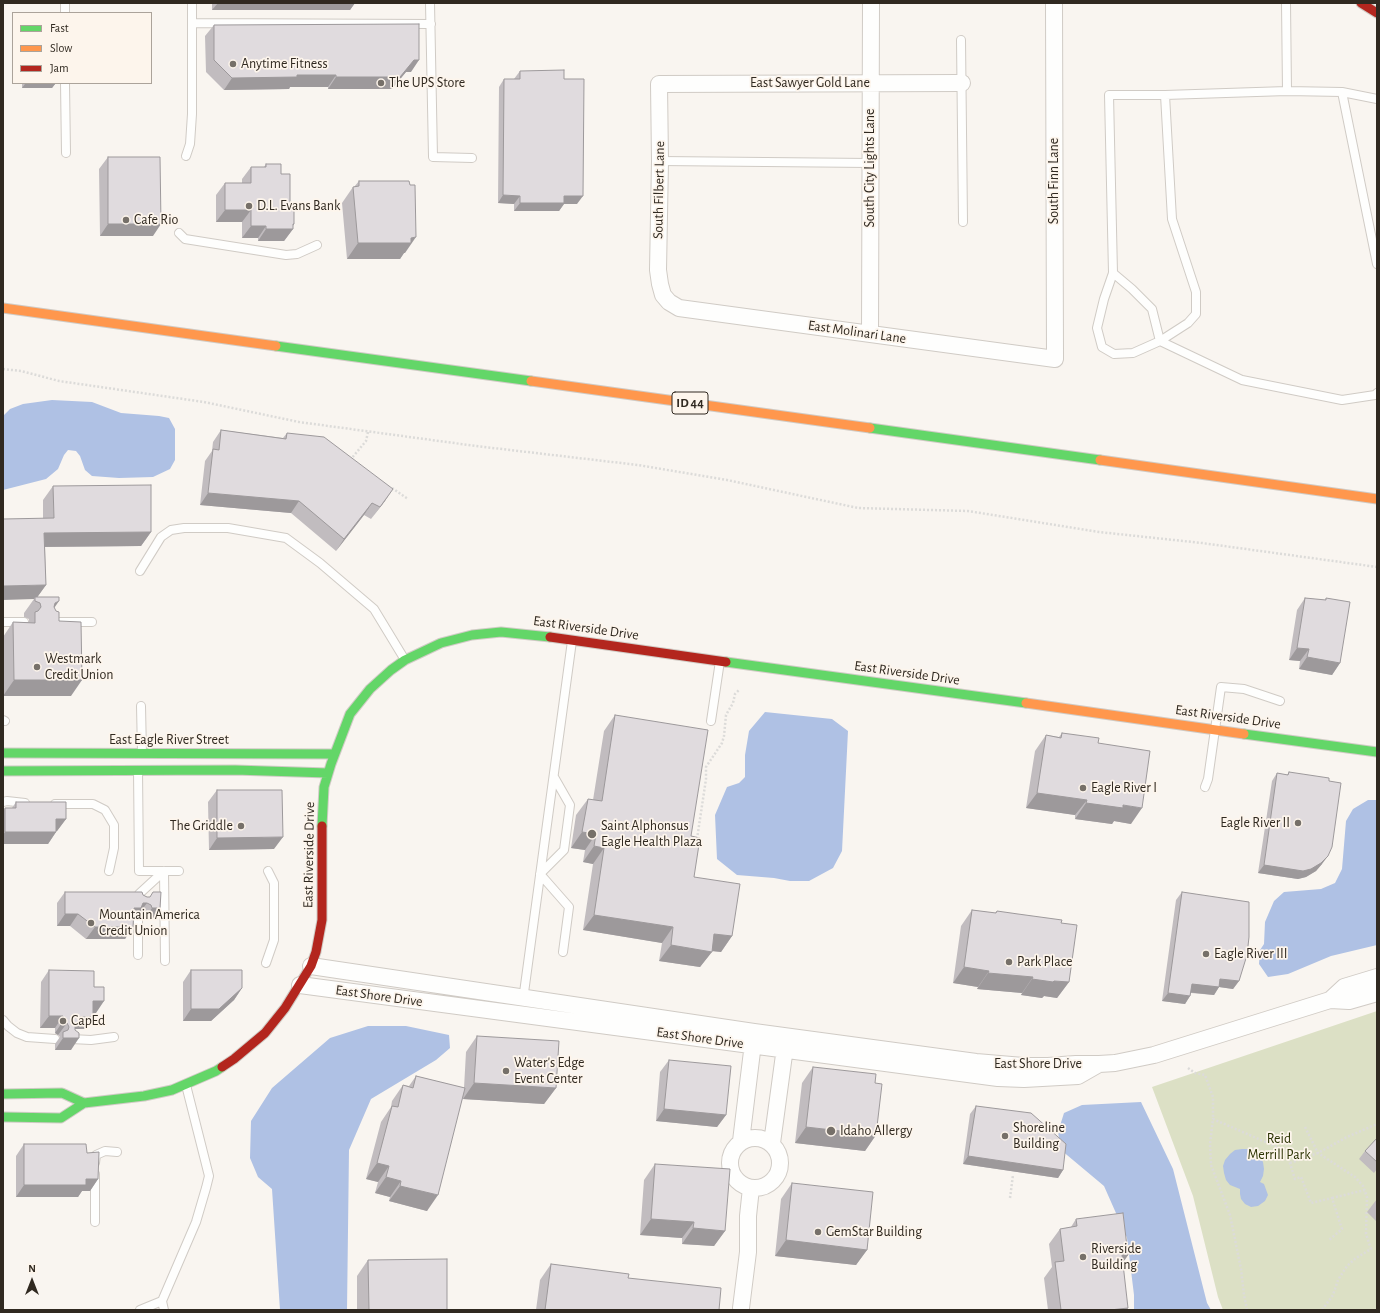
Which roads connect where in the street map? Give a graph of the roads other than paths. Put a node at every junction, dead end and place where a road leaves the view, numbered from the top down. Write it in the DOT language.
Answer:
graph roads {
  1 [pos="192,3"];
  2 [pos="430,3"];
  3 [pos="871,3"];
  4 [pos="1054,3"];
  5 [pos="1286,3"];
  6 [pos="1361,3"];
  7 [pos="1377,13"];
  8 [pos="192,23"];
  9 [pos="431,24"];
  10 [pos="961,40"];
  11 [pos="871,83"];
  12 [pos="962,83"];
  13 [pos="65,84"];
  14 [pos="659,84"];
  15 [pos="1287,91"];
  16 [pos="1342,92"];
  17 [pos="1165,95"];
  18 [pos="1377,99"];
  19 [pos="66,153"];
  20 [pos="186,156"];
  21 [pos="472,158"];
  22 [pos="660,161"];
  23 [pos="870,163"];
  24 [pos="964,222"];
  25 [pos="179,234"];
  26 [pos="317,245"];
  27 [pos="1377,264"];
  28 [pos="1113,273"];
  29 [pos="663,295"];
  30 [pos="3,308"];
  31 [pos="870,334"];
  32 [pos="1160,341"];
  33 [pos="1055,359"];
  34 [pos="1377,393"];
  35 [pos="1377,499"];
  36 [pos="140,571"];
  37 [pos="3,622"];
  38 [pos="24,622"];
  39 [pos="48,622"];
  40 [pos="92,622"];
  41 [pos="573,640"];
  42 [pos="405,660"];
  43 [pos="720,661"];
  44 [pos="1280,701"];
  45 [pos="141,706"];
  46 [pos="711,721"];
  47 [pos="1215,730"];
  48 [pos="1377,752"];
  49 [pos="3,753"];
  50 [pos="142,754"];
  51 [pos="334,754"];
  52 [pos="138,770"];
  53 [pos="3,771"];
  54 [pos="328,773"];
  55 [pos="554,778"];
  56 [pos="1205,787"];
  57 [pos="3,802"];
  58 [pos="30,803"];
  59 [pos="46,804"];
  60 [pos="109,871"];
  61 [pos="164,871"];
  62 [pos="179,871"];
  63 [pos="268,871"];
  64 [pos="540,874"];
  65 [pos="138,904"];
  66 [pos="138,920"];
  67 [pos="563,952"];
  68 [pos="138,955"];
  69 [pos="165,961"];
  70 [pos="266,963"];
  71 [pos="311,966"];
  72 [pos="1377,977"];
  73 [pos="300,985"];
  74 [pos="1377,993"];
  75 [pos="523,998"];
  76 [pos="1330,1000"];
  77 [pos="521,1015"];
  78 [pos="3,1020"];
  79 [pos="114,1037"];
  80 [pos="754,1038"];
  81 [pos="55,1039"];
  82 [pos="71,1039"];
  83 [pos="785,1043"];
  84 [pos="186,1084"];
  85 [pos="3,1094"];
  86 [pos="84,1103"];
  87 [pos="3,1117"];
  88 [pos="741,1141"];
  89 [pos="772,1144"];
  90 [pos="117,1152"];
  91 [pos="751,1188"];
  92 [pos="95,1222"];
  93 [pos="162,1302"];
  94 [pos="741,1308"];
  95 [pos="140,1310"];
  96 [pos="164,1310"];
  1 -- 8 [label="lane"];
  2 -- 9 [label="lane"];
  3 -- 11 [label="street, South City Lights Lane"];
  4 -- 33 [label="street, South Finn Lane"];
  5 -- 15 [label="lane"];
  6 -- 7 [label="main road"];
  8 -- 9 [label="lane"];
  8 -- 20 [label="lane"];
  9 -- 21 [label="lane"];
  10 -- 12 [label="lane"];
  11 -- 12 [label="street, East Sawyer Gold Lane"];
  11 -- 14 [label="street, East Sawyer Gold Lane"];
  11 -- 23 [label="street, South City Lights Lane"];
  12 -- 24 [label="lane"];
  13 -- 19 [label="lane"];
  14 -- 22 [label="street, South Filbert Lane"];
  15 -- 16 [label="lane"];
  15 -- 17 [label="lane"];
  16 -- 18 [label="lane"];
  16 -- 27 [label="lane"];
  17 -- 28 [label="lane"];
  17 -- 32 [label="lane"];
  22 -- 23 [label="lane"];
  22 -- 29 [label="street, South Filbert Lane"];
  23 -- 31 [label="street, South City Lights Lane"];
  25 -- 26 [label="lane"];
  28 -- 32 [label="lane"];
  28 -- 32 [label="lane"];
  29 -- 31 [label="street, East Molinari Lane"];
  30 -- 35 [label="main road, ID 44"];
  31 -- 33 [label="street, East Molinari Lane"];
  32 -- 34 [label="lane"];
  36 -- 42 [label="lane"];
  37 -- 38 [label="lane"];
  39 -- 40 [label="lane"];
  41 -- 42 [label="main road, East Riverside Drive"];
  41 -- 43 [label="main road, East Riverside Drive"];
  41 -- 55 [label="lane"];
  42 -- 51 [label="main road, East Riverside Drive"];
  43 -- 46 [label="lane"];
  43 -- 47 [label="main road, East Riverside Drive"];
  44 -- 47 [label="lane"];
  45 -- 50 [label="lane"];
  47 -- 48 [label="main road, East Riverside Drive"];
  47 -- 56 [label="lane"];
  49 -- 50 [label="main road, East Eagle River Street"];
  50 -- 51 [label="main road, East Eagle River Street"];
  50 -- 52 [label="lane"];
  51 -- 54 [label="main road, East Riverside Drive"];
  52 -- 53 [label="main road"];
  52 -- 54 [label="main road"];
  52 -- 61 [label="lane"];
  54 -- 71 [label="main road, East Riverside Drive"];
  55 -- 64 [label="lane"];
  55 -- 64 [label="lane"];
  57 -- 58 [label="lane"];
  59 -- 60 [label="lane"];
  61 -- 62 [label="lane"];
  61 -- 65 [label="lane"];
  61 -- 69 [label="lane"];
  63 -- 70 [label="lane"];
  64 -- 67 [label="lane"];
  64 -- 75 [label="lane"];
  66 -- 68 [label="lane"];
  71 -- 73 [label="main road, East Riverside Drive"];
  71 -- 75 [label="street, East Shore Drive"];
  72 -- 76 [label="street, East Shore Drive"];
  73 -- 77 [label="street, East Shore Drive"];
  73 -- 84 [label="main road, East Riverside Drive"];
  74 -- 76 [label="street, East Shore Drive"];
  75 -- 77 [label="lane"];
  75 -- 80 [label="street, East Shore Drive"];
  76 -- 83 [label="street, East Shore Drive"];
  77 -- 80 [label="street, East Shore Drive"];
  78 -- 81 [label="lane"];
  79 -- 82 [label="lane"];
  80 -- 83 [label="street, East Shore Drive"];
  80 -- 88 [label="street"];
  83 -- 89 [label="street"];
  84 -- 86 [label="main road, East Riverside Drive"];
  84 -- 93 [label="lane"];
  85 -- 86 [label="main road"];
  86 -- 87 [label="main road, East Riverside Drive"];
  88 -- 89 [label="street"];
  88 -- 91 [label="street"];
  89 -- 91 [label="street"];
  90 -- 92 [label="lane"];
  91 -- 94 [label="street"];
  93 -- 95 [label="lane"];
  93 -- 96 [label="lane"];
}
